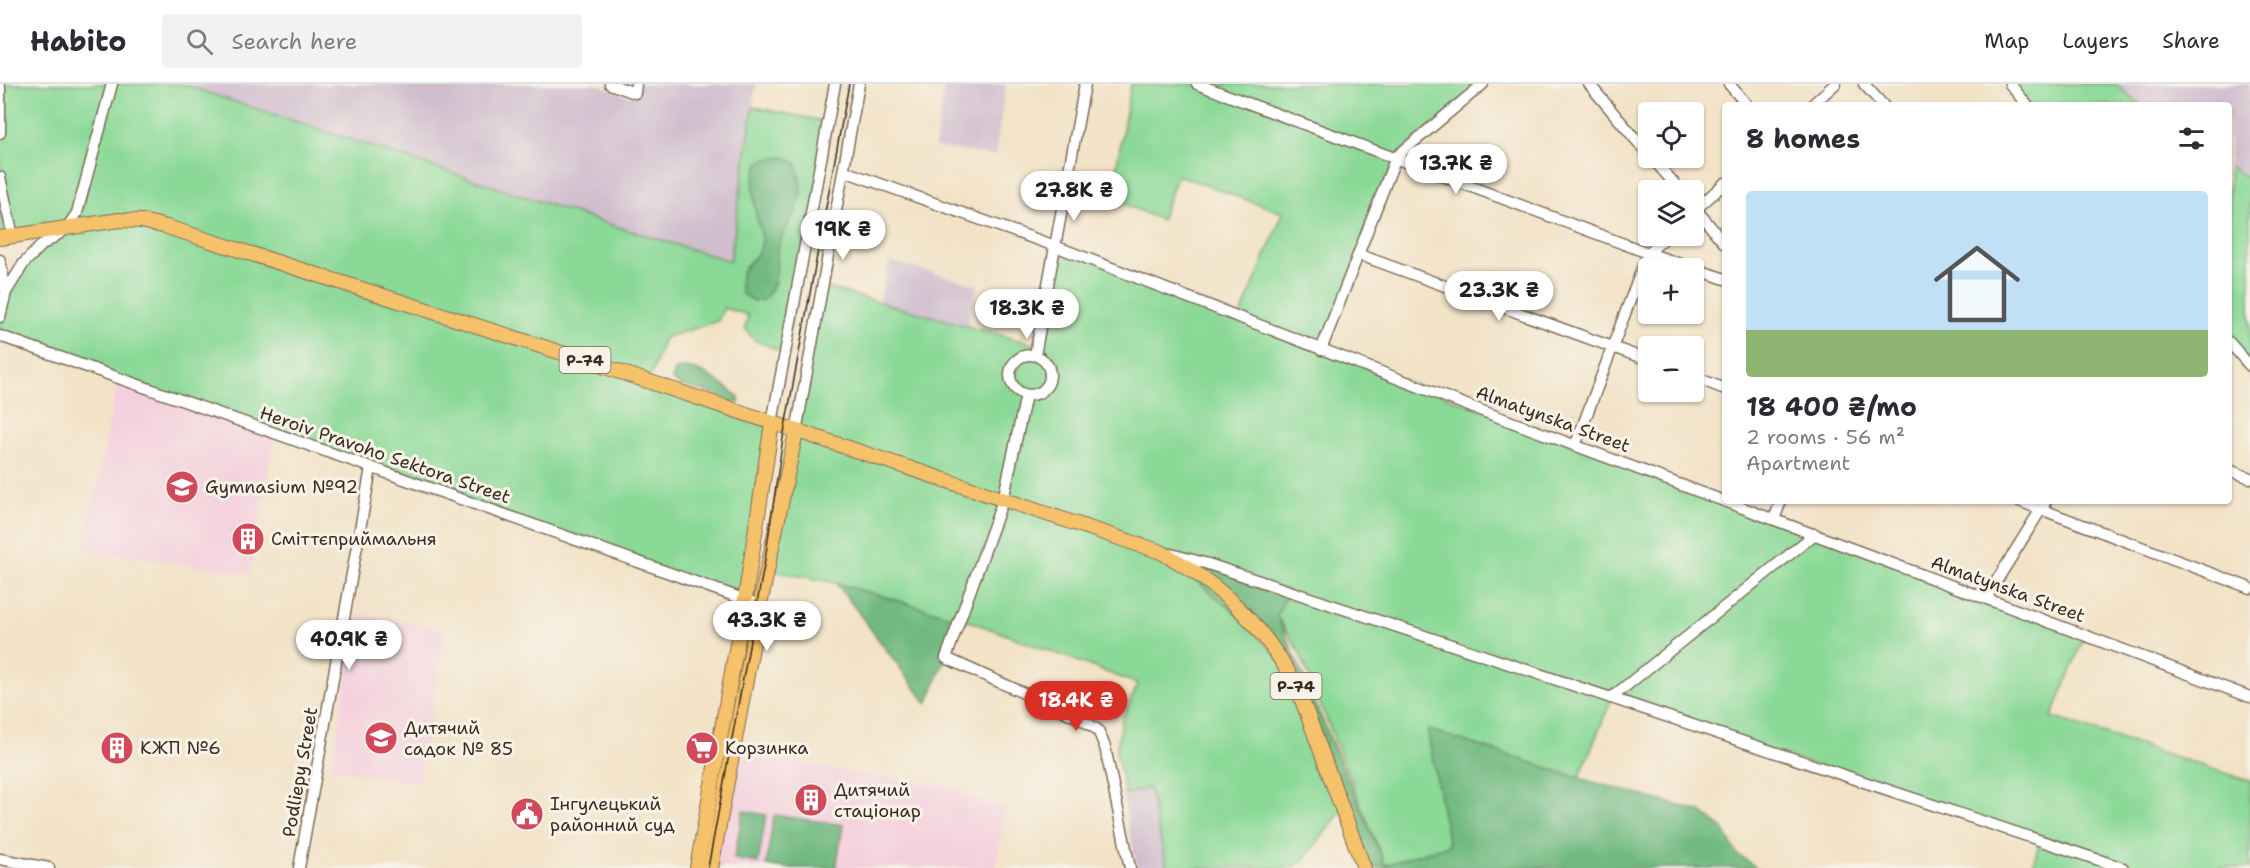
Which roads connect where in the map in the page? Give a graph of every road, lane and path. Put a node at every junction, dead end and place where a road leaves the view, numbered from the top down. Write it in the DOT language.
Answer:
graph roads {
  1 [pos="112,84"];
  2 [pos="610,84"];
  3 [pos="835,84"];
  4 [pos="859,84"];
  5 [pos="1085,84"];
  6 [pos="1197,84"];
  7 [pos="1483,84"];
  8 [pos="1589,84"];
  9 [pos="1729,84"];
  10 [pos="1835,84"];
  11 [pos="1864,84"];
  12 [pos="2010,84"];
  13 [pos="0,87"];
  14 [pos="635,89"];
  15 [pos="1744,102"];
  16 [pos="1815,102"];
  17 [pos="1880,102"];
  18 [pos="2025,102"];
  19 [pos="0,133"];
  20 [pos="1638,142"];
  21 [pos="1396,157"];
  22 [pos="1661,168"];
  23 [pos="844,171"];
  24 [pos="0,177"];
  25 [pos="1671,180"];
  26 [pos="1722,186"];
  27 [pos="1704,201"];
  28 [pos="1704,220"];
  29 [pos="66,229"];
  30 [pos="6,238"];
  31 [pos="1722,241"];
  32 [pos="1055,246"];
  33 [pos="1656,246"];
  34 [pos="1648,253"];
  35 [pos="1360,255"];
  36 [pos="0,260"];
  37 [pos="1722,278"];
  38 [pos="6,292"];
  39 [pos="0,317"];
  40 [pos="0,336"];
  41 [pos="2232,345"];
  42 [pos="1611,346"];
  43 [pos="1321,350"];
  44 [pos="1035,355"];
  45 [pos="1638,356"];
  46 [pos="2250,366"];
  47 [pos="1704,381"];
  48 [pos="1722,387"];
  49 [pos="1026,395"];
  50 [pos="772,423"];
  51 [pos="796,432"];
  52 [pos="1575,446"];
  53 [pos="371,468"];
  54 [pos="2232,471"];
  55 [pos="2250,478"];
  56 [pos="1003,500"];
  57 [pos="1722,500"];
  58 [pos="1733,504"];
  59 [pos="1780,504"];
  60 [pos="2043,505"];
  61 [pos="1774,519"];
  62 [pos="1815,534"];
  63 [pos="1161,552"];
  64 [pos="2250,588"];
  65 [pos="1986,598"];
  66 [pos="745,599"];
  67 [pos="760,605"];
  68 [pos="2250,697"];
  69 [pos="1611,698"];
  70 [pos="0,859"];
  71 [pos="49,868"];
  72 [pos="299,868"];
  73 [pos="697,868"];
  74 [pos="711,868"];
  75 [pos="1130,868"];
  76 [pos="1364,868"];
  77 [pos="2123,868"];
  1 -- 29 [label="street"];
  2 -- 14 [label="street"];
  3 -- 50 [label="street"];
  4 -- 23 [label="street"];
  5 -- 32 [label="street"];
  6 -- 21 [label="street"];
  7 -- 21 [label="street"];
  8 -- 20 [label="street"];
  9 -- 15 [label="street"];
  10 -- 16 [label="street"];
  11 -- 17 [label="street"];
  12 -- 18 [label="street"];
  13 -- 19 [label="street"];
  21 -- 34 [label="street"];
  21 -- 35 [label="street"];
  22 -- 25 [label="street"];
  23 -- 32 [label="street, Almatynska Street"];
  23 -- 51 [label="street"];
  24 -- 30 [label="street"];
  26 -- 27 [label="street"];
  28 -- 31 [label="street"];
  29 -- 30 [label="main road, Р-74"];
  29 -- 38 [label="street"];
  29 -- 50 [label="main road, Р-74"];
  32 -- 43 [label="street, Almatynska Street"];
  32 -- 44 [label="street"];
  33 -- 34 [label="street"];
  34 -- 37 [label="street"];
  34 -- 42 [label="street"];
  35 -- 42 [label="street"];
  35 -- 43 [label="street"];
  36 -- 38 [label="street"];
  38 -- 39 [label="street"];
  40 -- 53 [label="street, Heroiv Pravoho Sektora Street"];
  41 -- 46 [label="street"];
  42 -- 45 [label="street"];
  42 -- 52 [label="street"];
  43 -- 52 [label="street, Almatynska Street"];
  44 -- 49 [label="street"];
  44 -- 49 [label="street"];
  47 -- 48 [label="street"];
  49 -- 56 [label="street"];
  50 -- 51 [label="main road, Р-74"];
  50 -- 66 [label="main road"];
  51 -- 56 [label="main road, Р-74"];
  51 -- 67 [label="main road"];
  52 -- 57 [label="street, Almatynska Street"];
  53 -- 66 [label="street, Heroiv Pravoho Sektora Street"];
  53 -- 72 [label="street, Podliepy Street"];
  54 -- 55 [label="street"];
  56 -- 63 [label="main road, Р-74"];
  56 -- 75 [label="street"];
  58 -- 61 [label="street, Almatynska Street"];
  59 -- 61 [label="street"];
  60 -- 64 [label="street"];
  60 -- 65 [label="street"];
  61 -- 62 [label="street, Almatynska Street"];
  62 -- 65 [label="street, Almatynska Street"];
  62 -- 69 [label="street"];
  63 -- 69 [label="street"];
  63 -- 76 [label="main road, Р-74"];
  65 -- 68 [label="street, Almatynska Street"];
  66 -- 67 [label="street, Heroiv Pravoho Sektora Street"];
  66 -- 73 [label="main road"];
  67 -- 74 [label="main road"];
  69 -- 77 [label="street"];
  70 -- 71 [label="street"];
}
